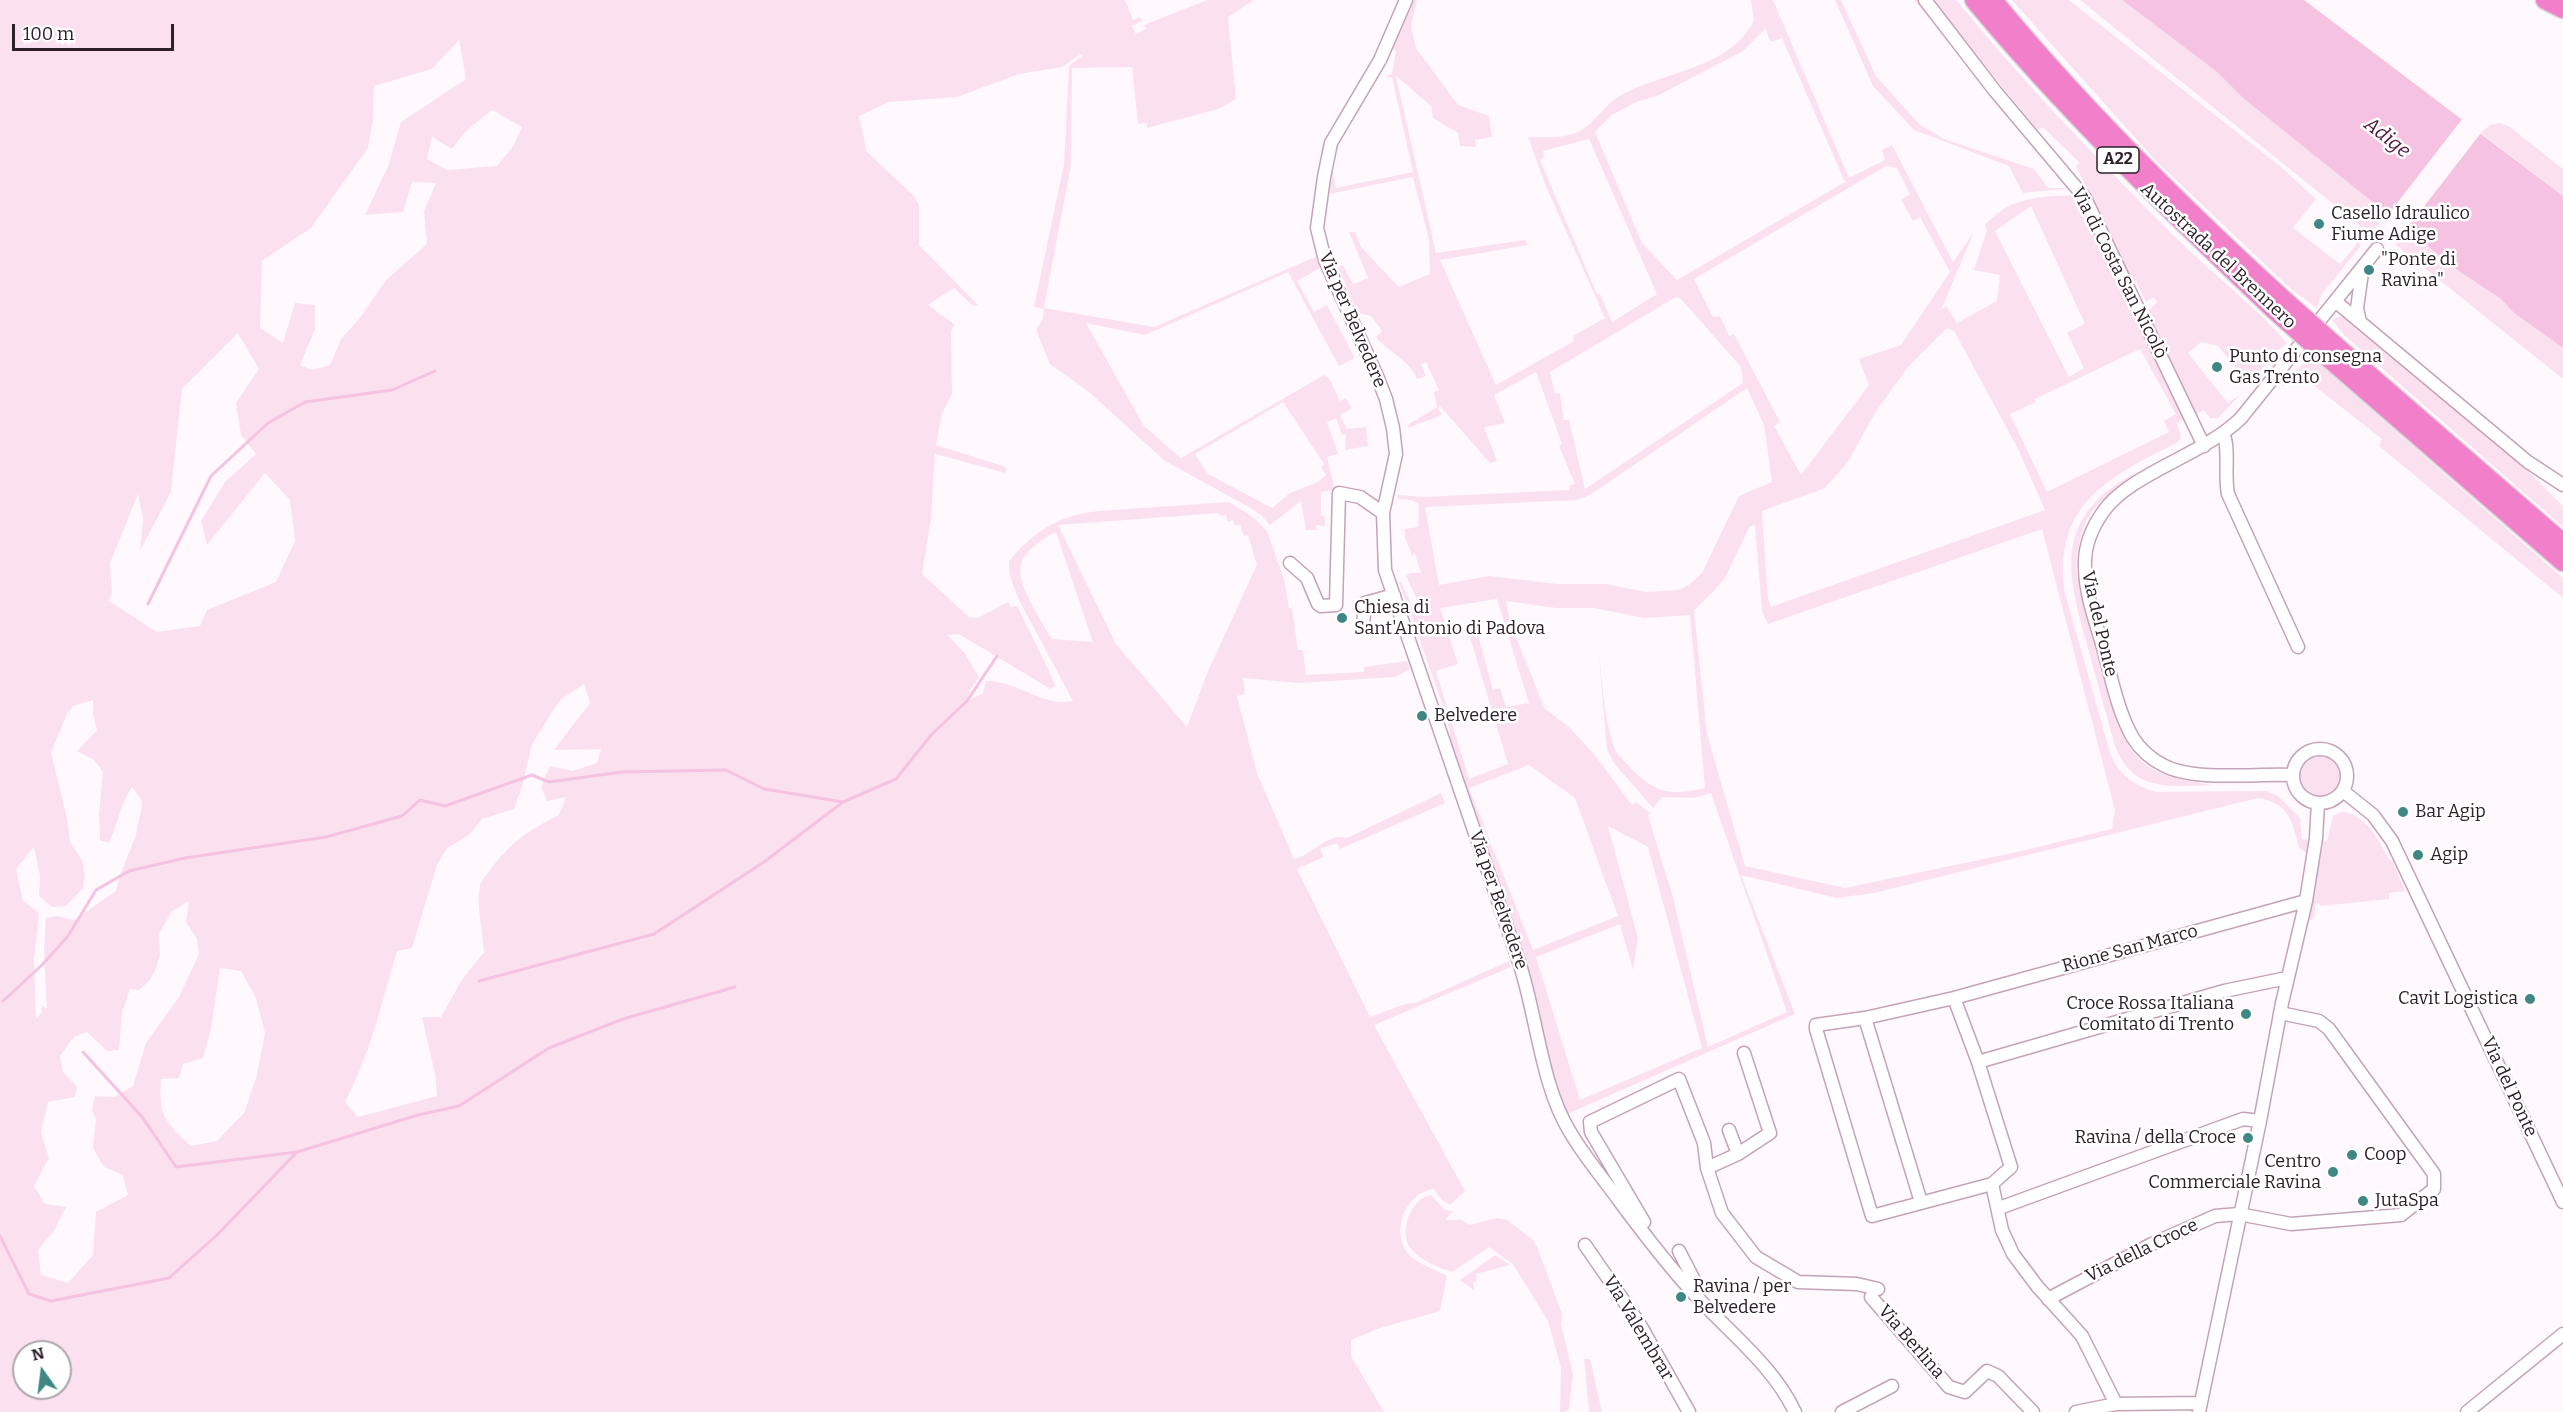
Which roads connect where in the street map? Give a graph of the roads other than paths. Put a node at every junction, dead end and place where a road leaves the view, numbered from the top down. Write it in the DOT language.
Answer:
graph roads {
  1 [pos="1406,0"];
  2 [pos="1925,0"];
  3 [pos="1974,0"];
  4 [pos="1993,0"];
  5 [pos="2545,0"];
  6 [pos="2563,9"];
  7 [pos="2377,249"];
  8 [pos="2363,266"];
  9 [pos="2336,301"];
  10 [pos="2278,304"];
  11 [pos="2361,323"];
  12 [pos="2330,351"];
  13 [pos="2223,434"];
  14 [pos="2204,446"];
  15 [pos="2563,485"];
  16 [pos="1383,513"];
  17 [pos="2563,543"];
  18 [pos="2563,562"];
  19 [pos="1290,563"];
  20 [pos="1394,595"];
  21 [pos="1363,625"];
  22 [pos="2298,647"];
  23 [pos="2293,775"];
  24 [pos="2343,791"];
  25 [pos="2318,803"];
  26 [pos="2306,901"];
  27 [pos="2287,978"];
  28 [pos="1954,998"];
  29 [pos="2280,1013"];
  30 [pos="1865,1018"];
  31 [pos="1744,1053"];
  32 [pos="1978,1062"];
  33 [pos="2260,1121"];
  34 [pos="1729,1130"];
  35 [pos="1738,1154"];
  36 [pos="1707,1168"];
  37 [pos="1992,1184"];
  38 [pos="1921,1202"];
  39 [pos="2563,1202"];
  40 [pos="2002,1207"];
  41 [pos="2239,1214"];
  42 [pos="1586,1245"];
  43 [pos="1678,1251"];
  44 [pos="1668,1263"];
  45 [pos="1871,1290"];
  46 [pos="1696,1296"];
  47 [pos="2048,1299"];
  48 [pos="2563,1334"];
  49 [pos="1892,1386"];
  50 [pos="2116,1404"];
  51 [pos="2199,1407"];
  52 [pos="1689,1412"];
  53 [pos="1795,1412"];
  54 [pos="1842,1412"];
  55 [pos="2033,1412"];
  56 [pos="2076,1412"];
  57 [pos="2467,1412"];
  1 -- 16 [label="street, Via per Belvedere"];
  2 -- 14 [label="street, Via di Costa San Nicolò"];
  3 -- 10 [label="highway, Autostrada del Brennero / A22"];
  4 -- 10 [label="highway, Autostrada del Brennero / A22"];
  5 -- 6 [label="highway"];
  7 -- 8 [label="street, Via del Ponte"];
  8 -- 9 [label="street, Via del Ponte"];
  8 -- 11 [label="street"];
  9 -- 11 [label="street"];
  9 -- 13 [label="street, Via del Ponte"];
  10 -- 12 [label="highway, Autostrada del Brennero / A22, bridge"];
  11 -- 15 [label="street"];
  12 -- 17 [label="highway, Autostrada del Brennero / A22"];
  12 -- 18 [label="highway, Autostrada del Brennero / A22"];
  13 -- 14 [label="street, Via del Ponte"];
  13 -- 22 [label="street"];
  14 -- 23 [label="street, Via del Ponte"];
  16 -- 19 [label="street"];
  16 -- 20 [label="street, Via per Belvedere"];
  20 -- 21 [label="street"];
  20 -- 44 [label="street, Via per Belvedere"];
  23 -- 24 [label="street"];
  23 -- 25 [label="street"];
  24 -- 25 [label="street"];
  24 -- 39 [label="street, Via del Ponte"];
  25 -- 26 [label="street"];
  26 -- 27 [label="street"];
  26 -- 28 [label="street, Rione San Marco"];
  27 -- 29 [label="street"];
  27 -- 32 [label="street"];
  28 -- 30 [label="street, Rione San Marco"];
  28 -- 32 [label="street"];
  29 -- 33 [label="street"];
  29 -- 41 [label="street, Via della Croce"];
  30 -- 38 [label="street"];
  30 -- 38 [label="street, Rione San Marco"];
  31 -- 35 [label="street"];
  32 -- 37 [label="street"];
  33 -- 40 [label="street"];
  33 -- 41 [label="street"];
  34 -- 35 [label="street"];
  35 -- 36 [label="street"];
  36 -- 44 [label="street, Via per Belvedere"];
  36 -- 45 [label="street, Via per Belvedere"];
  37 -- 38 [label="street, Rione San Marco"];
  37 -- 47 [label="street"];
  41 -- 47 [label="street, Via della Croce"];
  41 -- 51 [label="street"];
  42 -- 52 [label="street, Via Valembrar"];
  43 -- 46 [label="street"];
  44 -- 46 [label="street, Via per Belvedere"];
  45 -- 55 [label="street, Via Berlina"];
  46 -- 53 [label="street, Via per Belvedere"];
  47 -- 50 [label="street"];
  48 -- 57 [label="street"];
  49 -- 54 [label="street"];
  50 -- 51 [label="street"];
  50 -- 56 [label="street"];
}
